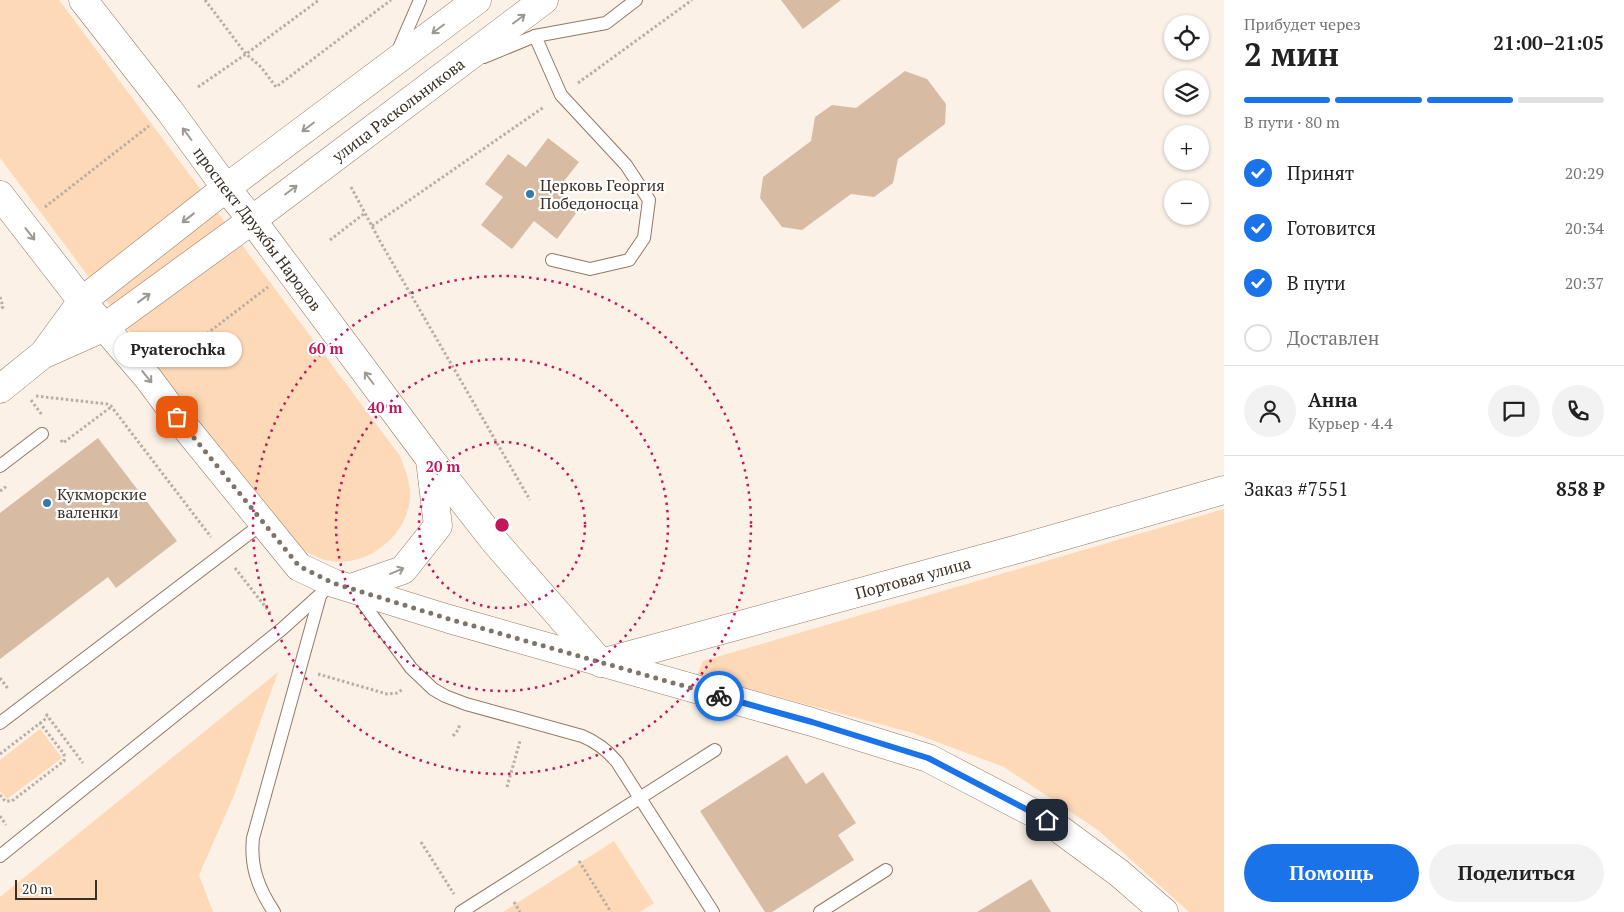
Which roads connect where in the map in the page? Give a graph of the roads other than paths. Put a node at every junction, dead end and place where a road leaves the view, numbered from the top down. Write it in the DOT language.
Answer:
graph roads {
  1 [pos="83,0"];
  2 [pos="420,0"];
  3 [pos="477,0"];
  4 [pos="544,0"];
  5 [pos="636,0"];
  6 [pos="535,36"];
  7 [pos="392,63"];
  8 [pos="449,71"];
  9 [pos="226,188"];
  10 [pos="0,195"];
  11 [pos="252,220"];
  12 [pos="552,260"];
  13 [pos="82,301"];
  14 [pos="105,327"];
  15 [pos="42,356"];
  16 [pos="0,388"];
  17 [pos="42,434"];
  18 [pos="430,459"];
  19 [pos="0,466"];
  20 [pos="1224,490"];
  21 [pos="263,523"];
  22 [pos="335,589"];
  23 [pos="601,663"];
  24 [pos="0,723"];
  25 [pos="715,750"];
  26 [pos="640,798"];
  27 [pos="0,856"];
  28 [pos="886,870"];
  29 [pos="463,911"];
  30 [pos="274,912"];
  31 [pos="713,912"];
  32 [pos="820,912"];
  33 [pos="1164,912"];
  9 -- 1 [label="street, проспект Дружбы Народов, one-way"];
  2 -- 7 [label="lane"];
  3 -- 7 [label="street, one-way"];
  8 -- 4 [label="street, улица Раскольникова, one-way"];
  5 -- 6 [label="lane"];
  6 -- 8 [label="lane"];
  6 -- 12 [label="lane"];
  7 -- 9 [label="street, one-way"];
  11 -- 8 [label="street, улица Раскольникова, one-way"];
  9 -- 11 [label="street, проспект Дружбы Народов"];
  9 -- 13 [label="street, one-way"];
  10 -- 13 [label="street, one-way"];
  14 -- 11 [label="street, улица Раскольникова, one-way"];
  18 -- 11 [label="street, проспект Дружбы Народов, one-way"];
  13 -- 14 [label="street"];
  13 -- 15 [label="street"];
  14 -- 15 [label="street, улица Раскольникова"];
  14 -- 21 [label="street, one-way"];
  15 -- 16 [label="street"];
  17 -- 19 [label="lane"];
  22 -- 18 [label="street, one-way"];
  18 -- 23 [label="street, проспект Дружбы Народов"];
  20 -- 23 [label="street, Портовая улица"];
  21 -- 22 [label="street"];
  21 -- 24 [label="lane"];
  22 -- 23 [label="street"];
  22 -- 26 [label="lane"];
  22 -- 27 [label="lane"];
  22 -- 30 [label="lane"];
  23 -- 33 [label="street"];
  25 -- 26 [label="lane"];
  26 -- 29 [label="lane"];
  26 -- 31 [label="lane"];
  28 -- 32 [label="lane"];
}
